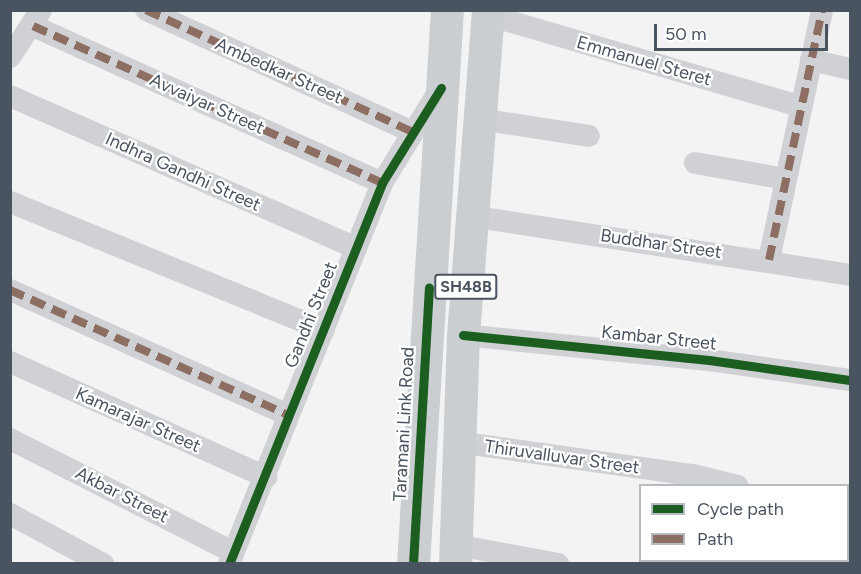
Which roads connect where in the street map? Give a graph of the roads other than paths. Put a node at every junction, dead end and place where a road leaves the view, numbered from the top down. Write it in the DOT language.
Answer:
graph roads {
  1 [pos="146,10"];
  2 [pos="447,10"];
  3 [pos="822,10"];
  4 [pos="488,13"];
  5 [pos="37,18"];
  6 [pos="10,57"];
  7 [pos="811,60"];
  8 [pos="850,69"];
  9 [pos="441,88"];
  10 [pos="10,96"];
  11 [pos="799,106"];
  12 [pos="479,119"];
  13 [pos="411,132"];
  14 [pos="589,136"];
  15 [pos="695,163"];
  16 [pos="786,179"];
  17 [pos="382,183"];
  18 [pos="10,202"];
  19 [pos="470,216"];
  20 [pos="356,248"];
  21 [pos="769,260"];
  22 [pos="850,275"];
  23 [pos="10,290"];
  24 [pos="324,330"];
  25 [pos="463,335"];
  26 [pos="10,362"];
  27 [pos="850,380"];
  28 [pos="288,415"];
  29 [pos="10,439"];
  30 [pos="457,442"];
  31 [pos="266,477"];
  32 [pos="730,484"];
  33 [pos="10,514"];
  34 [pos="456,554"];
  35 [pos="231,558"];
  36 [pos="103,564"];
  37 [pos="413,564"];
  38 [pos="558,564"];
  1 -- 13 [label="street, Ambedkar Street"];
  2 -- 9 [label="main road, Taramani Link Road / SH48B"];
  3 -- 7 [label="street"];
  4 -- 11 [label="street, Emmanuel Steret"];
  4 -- 12 [label="main road, SH48B"];
  5 -- 6 [label="street"];
  5 -- 17 [label="street, Avvaiyar Street"];
  7 -- 8 [label="street"];
  7 -- 11 [label="street"];
  9 -- 13 [label="street, Gandhi Street"];
  9 -- 37 [label="main road, Taramani Link Road / SH48B"];
  10 -- 20 [label="street, Indhra Gandhi Street"];
  11 -- 16 [label="street"];
  12 -- 14 [label="street"];
  12 -- 19 [label="main road, SH48B"];
  13 -- 17 [label="street, Gandhi Street"];
  15 -- 16 [label="street"];
  16 -- 21 [label="street"];
  17 -- 20 [label="street, Gandhi Street"];
  18 -- 24 [label="street"];
  19 -- 21 [label="street, Buddhar Street"];
  19 -- 25 [label="main road, SH48B"];
  20 -- 24 [label="street, Gandhi Street"];
  21 -- 22 [label="street, Buddhar Street"];
  23 -- 28 [label="street"];
  24 -- 28 [label="street, Gandhi Street"];
  25 -- 27 [label="street, Kambar Street"];
  25 -- 30 [label="main road, SH48B"];
  26 -- 31 [label="street, Kamarajar Street"];
  28 -- 31 [label="street, Gandhi Street"];
  29 -- 35 [label="street, Akbar Street"];
  30 -- 32 [label="street, Thiruvalluvar Street"];
  30 -- 34 [label="main road, SH48B"];
  31 -- 35 [label="street, Gandhi Street"];
  33 -- 36 [label="street"];
  34 -- 38 [label="street"];
}
